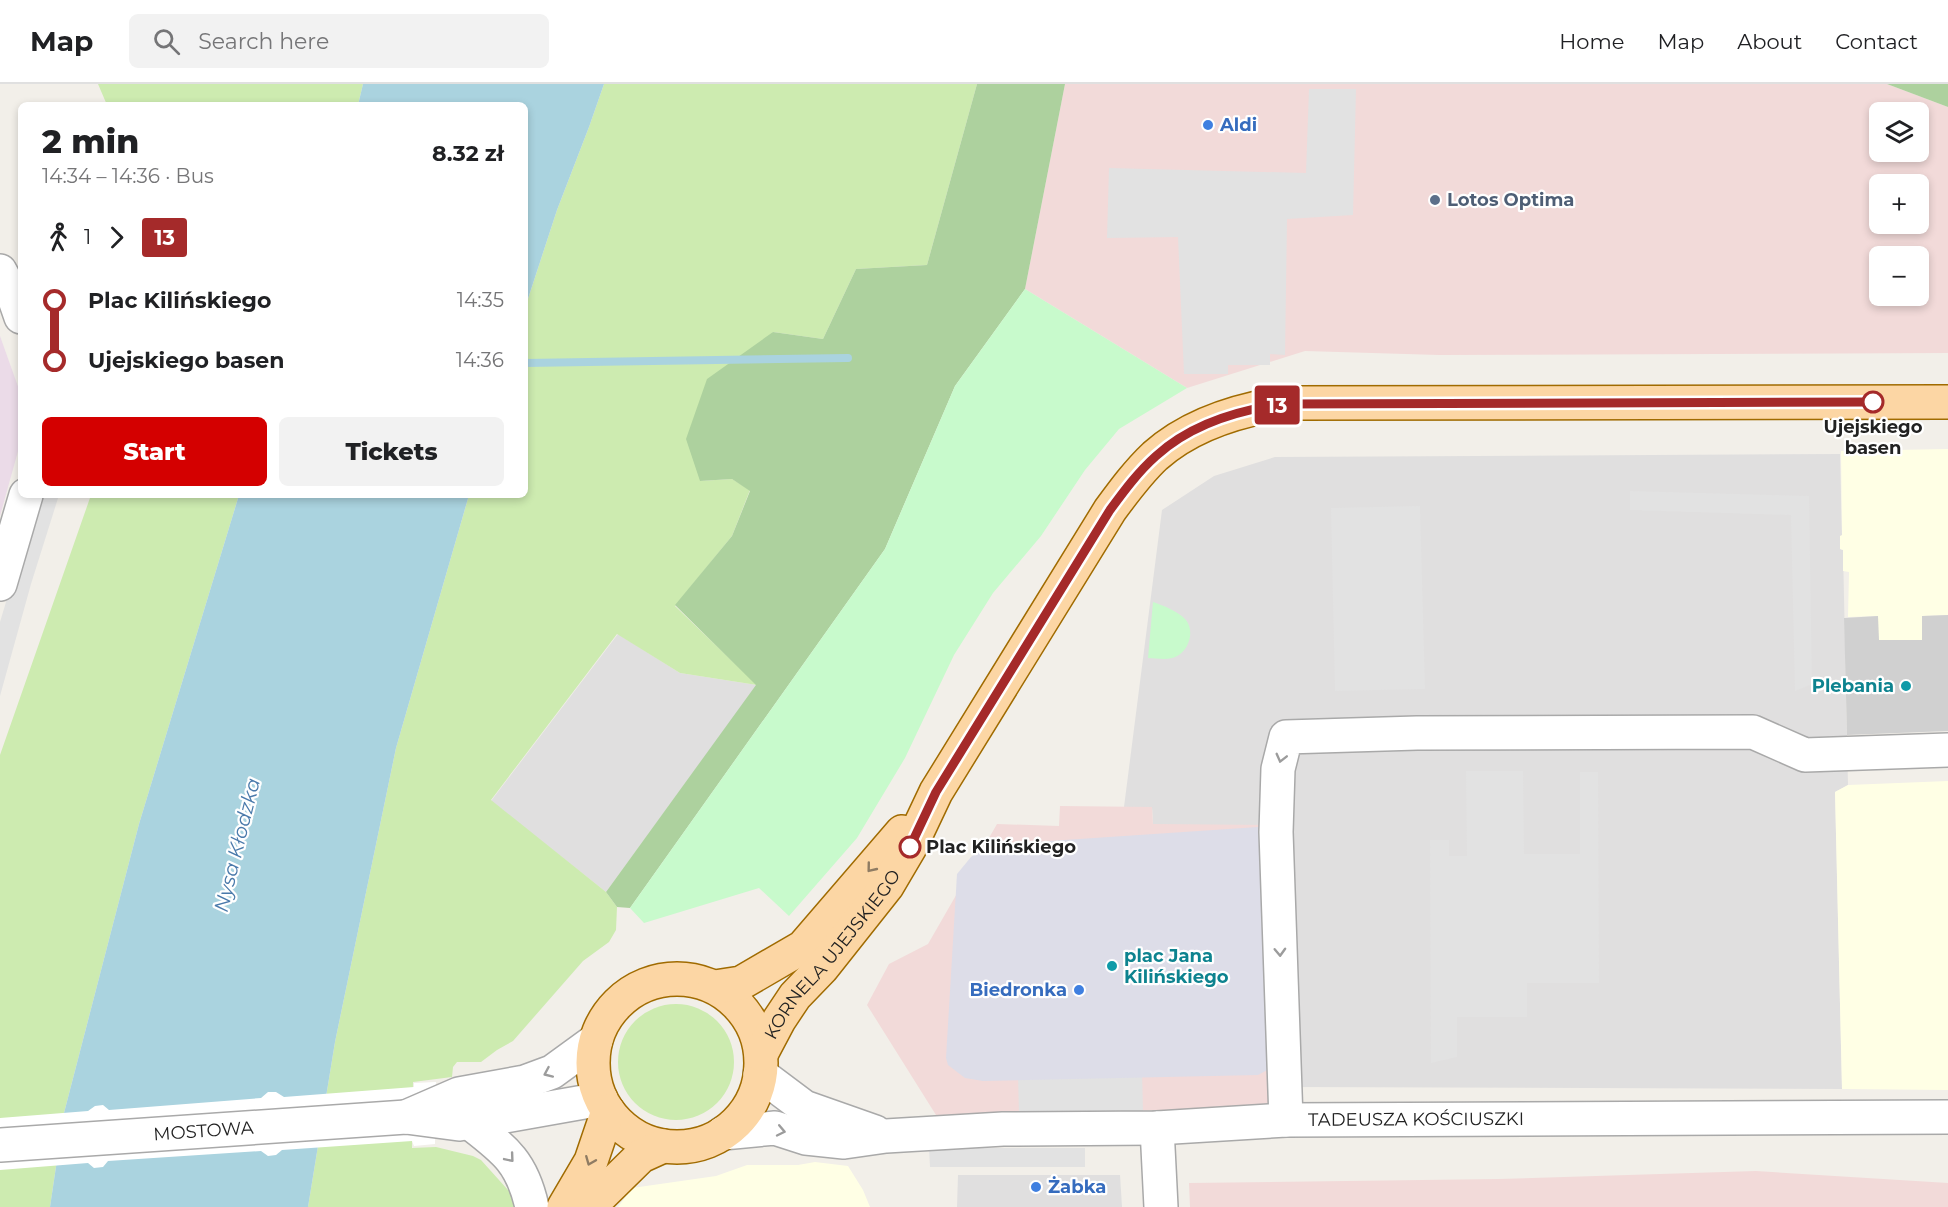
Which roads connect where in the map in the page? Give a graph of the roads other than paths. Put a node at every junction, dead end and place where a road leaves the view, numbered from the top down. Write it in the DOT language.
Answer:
graph roads {
  1 [pos="0,271"];
  2 [pos="18,308"];
  3 [pos="1948,402"];
  4 [pos="25,498"];
  5 [pos="0,584"];
  6 [pos="1948,750"];
  7 [pos="936,792"];
  8 [pos="715,987"];
  9 [pos="596,1040"];
  10 [pos="761,1064"];
  11 [pos="604,1105"];
  12 [pos="426,1114"];
  13 [pos="1948,1117"];
  14 [pos="1286,1120"];
  15 [pos="470,1123"];
  16 [pos="1157,1128"];
  17 [pos="723,1133"];
  18 [pos="886,1136"];
  19 [pos="0,1145"];
  20 [pos="663,1146"];
  21 [pos="532,1207"];
  22 [pos="564,1207"];
  23 [pos="589,1207"];
  24 [pos="1161,1207"];
  1 -- 2 [label="street"];
  3 -- 7 [label="main road, KORNELA UJEJSKIEGO"];
  4 -- 5 [label="street"];
  6 -- 14 [label="street, one-way"];
  7 -- 8 [label="main road, KORNELA UJEJSKIEGO, one-way"];
  7 -- 10 [label="main road, KORNELA UJEJSKIEGO"];
  8 -- 9 [label="main road"];
  8 -- 10 [label="main road"];
  9 -- 11 [label="main road"];
  9 -- 12 [label="street, MOSTOWA, one-way"];
  10 -- 17 [label="main road"];
  10 -- 18 [label="street, TADEUSZA KOŚCIUSZKI"];
  11 -- 15 [label="street, MOSTOWA"];
  11 -- 20 [label="main road"];
  11 -- 22 [label="main road, one-way"];
  12 -- 15 [label="street, MOSTOWA"];
  12 -- 19 [label="street, MOSTOWA"];
  13 -- 14 [label="street, TADEUSZA KOŚCIUSZKI"];
  14 -- 16 [label="street, TADEUSZA KOŚCIUSZKI"];
  15 -- 21 [label="street, one-way"];
  16 -- 18 [label="street, TADEUSZA KOŚCIUSZKI"];
  16 -- 24 [label="street"];
  17 -- 18 [label="street, TADEUSZA KOŚCIUSZKI, one-way"];
  17 -- 20 [label="main road"];
  20 -- 23 [label="main road"];
}
